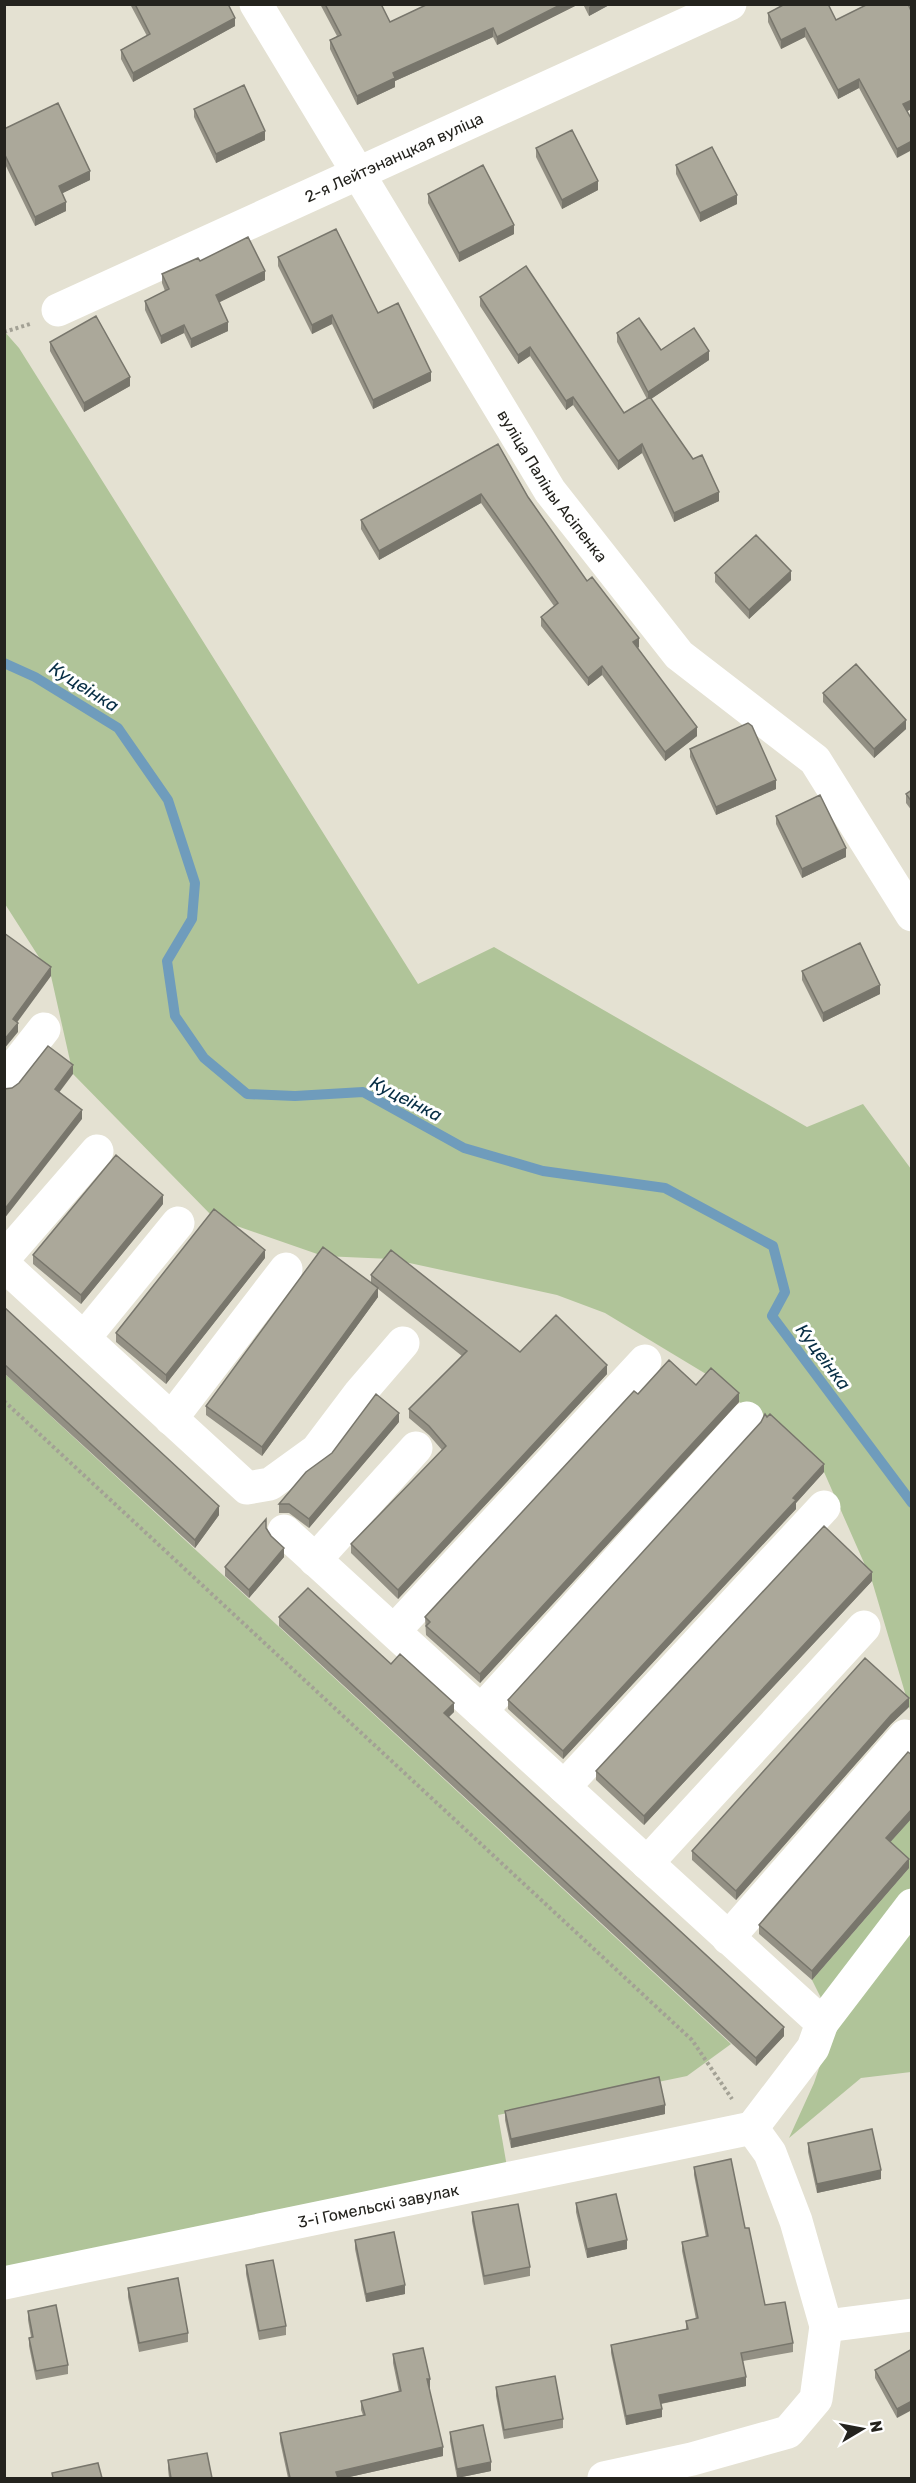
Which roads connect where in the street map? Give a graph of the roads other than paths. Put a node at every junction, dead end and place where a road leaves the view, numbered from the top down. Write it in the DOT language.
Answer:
graph roads {
  1 [pos="256,4"];
  2 [pos="730,4"];
  3 [pos="358,172"];
  4 [pos="58,310"];
  5 [pos="912,915"];
  6 [pos="44,1029"];
  7 [pos="4,1080"];
  8 [pos="97,1151"];
  9 [pos="178,1223"];
  10 [pos="4,1258"];
  11 [pos="4,1265"];
  12 [pos="286,1269"];
  13 [pos="84,1338"];
  14 [pos="404,1343"];
  15 [pos="645,1362"];
  16 [pos="747,1418"];
  17 [pos="171,1419"];
  18 [pos="416,1448"];
  19 [pos="824,1508"];
  20 [pos="284,1531"];
  21 [pos="315,1560"];
  22 [pos="864,1627"];
  23 [pos="394,1631"];
  24 [pos="481,1711"];
  25 [pos="905,1736"];
  26 [pos="564,1787"];
  27 [pos="646,1863"];
  28 [pos="912,1905"];
  29 [pos="728,1938"];
  30 [pos="822,2023"];
  31 [pos="752,2128"];
  32 [pos="4,2283"];
  33 [pos="912,2315"];
  34 [pos="826,2326"];
  35 [pos="694,2469"];
  36 [pos="604,2478"];
  1 -- 3 [label="street, вуліца Паліны Асіпенка"];
  2 -- 3 [label="street, 2-я Лейтэнанцкая вуліца"];
  3 -- 4 [label="street, 2-я Лейтэнанцкая вуліца"];
  3 -- 5 [label="street, вуліца Паліны Асіпенка"];
  6 -- 7 [label="street"];
  8 -- 10 [label="street"];
  9 -- 13 [label="street"];
  11 -- 13 [label="street"];
  12 -- 17 [label="street"];
  13 -- 17 [label="street"];
  14 -- 17 [label="street"];
  15 -- 23 [label="street"];
  16 -- 24 [label="street"];
  18 -- 21 [label="street"];
  19 -- 26 [label="street"];
  20 -- 21 [label="street"];
  21 -- 23 [label="street"];
  22 -- 27 [label="street"];
  23 -- 24 [label="street"];
  24 -- 26 [label="street"];
  25 -- 29 [label="street"];
  26 -- 27 [label="street"];
  27 -- 29 [label="street"];
  28 -- 30 [label="street"];
  29 -- 30 [label="street"];
  30 -- 31 [label="street"];
  31 -- 32 [label="street, 3-і Гомельскі завулак"];
  31 -- 34 [label="street"];
  33 -- 34 [label="street"];
  34 -- 35 [label="street"];
  35 -- 36 [label="street"];
}
